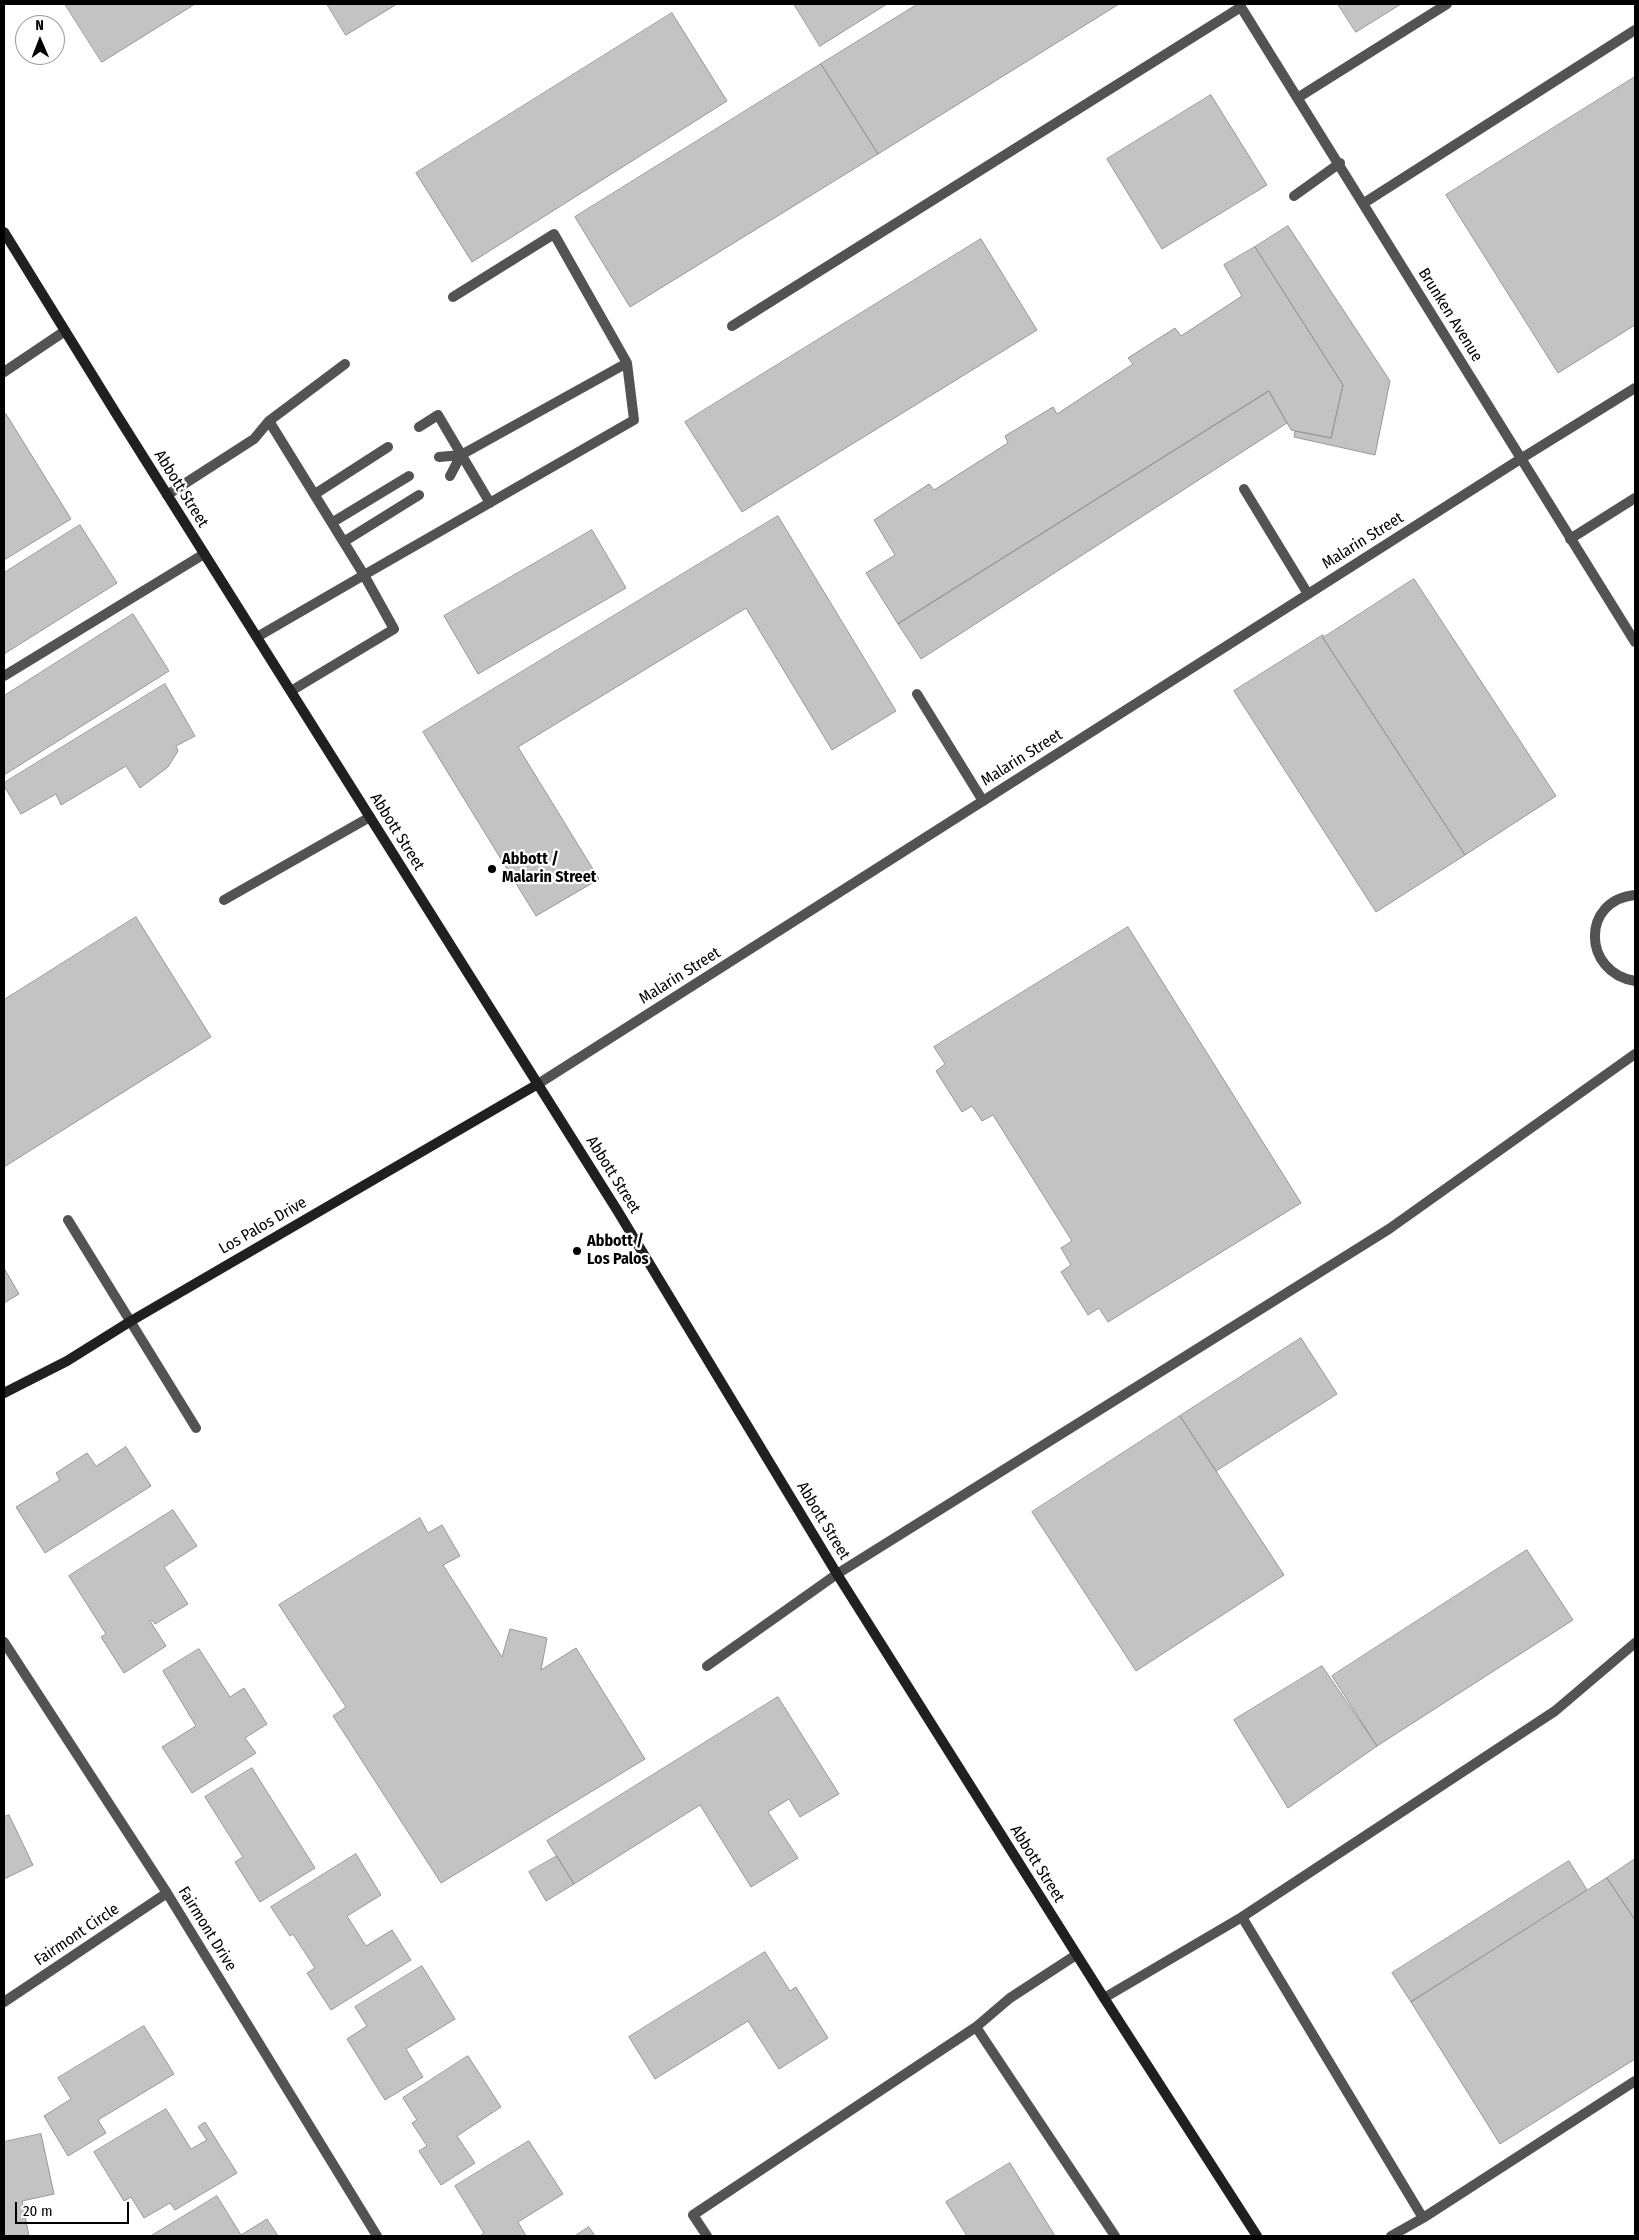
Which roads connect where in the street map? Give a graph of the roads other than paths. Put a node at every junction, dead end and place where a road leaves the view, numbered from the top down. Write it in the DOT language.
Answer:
graph roads {
  1 [pos="1447,4"];
  2 [pos="1240,6"];
  3 [pos="1635,30"];
  4 [pos="1299,98"];
  5 [pos="1340,163"];
  6 [pos="1294,196"];
  7 [pos="1364,203"];
  8 [pos="4,232"];
  9 [pos="453,297"];
  10 [pos="732,326"];
  11 [pos="65,332"];
  12 [pos="626,362"];
  13 [pos="345,364"];
  14 [pos="4,372"];
  15 [pos="1635,388"];
  16 [pos="270,421"];
  17 [pos="420,427"];
  18 [pos="388,446"];
  19 [pos="462,455"];
  20 [pos="439,457"];
  21 [pos="1522,458"];
  22 [pos="409,476"];
  23 [pos="450,476"];
  24 [pos="1244,489"];
  25 [pos="315,494"];
  26 [pos="167,495"];
  27 [pos="419,495"];
  28 [pos="1635,498"];
  29 [pos="490,503"];
  30 [pos="333,522"];
  31 [pos="1570,539"];
  32 [pos="345,541"];
  33 [pos="204,554"];
  34 [pos="364,575"];
  35 [pos="1308,594"];
  36 [pos="256,638"];
  37 [pos="1635,642"];
  38 [pos="4,676"];
  39 [pos="291,691"];
  40 [pos="918,694"];
  41 [pos="983,801"];
  42 [pos="370,817"];
  43 [pos="1635,894"];
  44 [pos="224,900"];
  45 [pos="1635,980"];
  46 [pos="1635,1054"];
  47 [pos="538,1084"];
  48 [pos="68,1220"];
  49 [pos="131,1320"];
  50 [pos="4,1393"];
  51 [pos="196,1428"];
  52 [pos="837,1574"];
  53 [pos="4,1642"];
  54 [pos="1635,1643"];
  55 [pos="707,1666"];
  56 [pos="167,1893"];
  57 [pos="1242,1917"];
  58 [pos="1076,1955"];
  59 [pos="1104,1998"];
  60 [pos="4,2002"];
  61 [pos="976,2027"];
  62 [pos="1635,2081"];
  63 [pos="1423,2218"];
  64 [pos="377,2236"];
  65 [pos="707,2236"];
  66 [pos="1115,2236"];
  67 [pos="1257,2236"];
  68 [pos="1391,2236"];
  1 -- 4 [label="street"];
  2 -- 4 [label="street, Brunken Avenue"];
  2 -- 10 [label="street"];
  3 -- 7 [label="street"];
  4 -- 5 [label="street, Brunken Avenue"];
  5 -- 6 [label="street"];
  5 -- 7 [label="street, Brunken Avenue"];
  7 -- 21 [label="street, Brunken Avenue"];
  8 -- 11 [label="main road, Abbott Street"];
  9 -- 12 [label="street"];
  11 -- 14 [label="street"];
  11 -- 26 [label="main road, Abbott Street"];
  12 -- 19 [label="street"];
  12 -- 29 [label="street"];
  13 -- 16 [label="street"];
  15 -- 21 [label="street, Malarin Street"];
  16 -- 25 [label="street"];
  16 -- 26 [label="street"];
  17 -- 19 [label="street"];
  18 -- 25 [label="street"];
  19 -- 20 [label="street"];
  19 -- 23 [label="street"];
  19 -- 29 [label="street"];
  21 -- 31 [label="street, Brunken Avenue"];
  21 -- 35 [label="street, Malarin Street"];
  22 -- 30 [label="street"];
  24 -- 35 [label="street"];
  25 -- 30 [label="street"];
  26 -- 33 [label="main road, Abbott Street"];
  27 -- 32 [label="street"];
  28 -- 31 [label="street"];
  29 -- 34 [label="street"];
  30 -- 32 [label="street"];
  31 -- 37 [label="street, Brunken Avenue"];
  32 -- 34 [label="street"];
  33 -- 36 [label="main road, Abbott Street"];
  33 -- 38 [label="street"];
  34 -- 36 [label="street"];
  34 -- 39 [label="street"];
  35 -- 41 [label="street, Malarin Street"];
  36 -- 39 [label="main road, Abbott Street"];
  39 -- 42 [label="main road, Abbott Street"];
  40 -- 41 [label="street"];
  41 -- 47 [label="street, Malarin Street"];
  42 -- 44 [label="street"];
  42 -- 47 [label="main road, Abbott Street"];
  43 -- 45 [label="street"];
  46 -- 52 [label="street"];
  47 -- 49 [label="main road, Los Palos Drive"];
  47 -- 52 [label="main road, Abbott Street"];
  48 -- 49 [label="street"];
  49 -- 50 [label="main road, Los Palos Drive"];
  49 -- 51 [label="street"];
  52 -- 55 [label="street"];
  52 -- 58 [label="main road, Abbott Street"];
  53 -- 56 [label="street, Fairmont Drive"];
  54 -- 57 [label="street"];
  56 -- 60 [label="street, Fairmont Circle"];
  56 -- 64 [label="street, Fairmont Drive"];
  57 -- 59 [label="street"];
  57 -- 63 [label="street"];
  58 -- 59 [label="main road, Abbott Street"];
  58 -- 61 [label="street"];
  59 -- 67 [label="main road, Abbott Street"];
  61 -- 65 [label="street"];
  61 -- 66 [label="street"];
  62 -- 63 [label="street"];
  63 -- 68 [label="street"];
}
